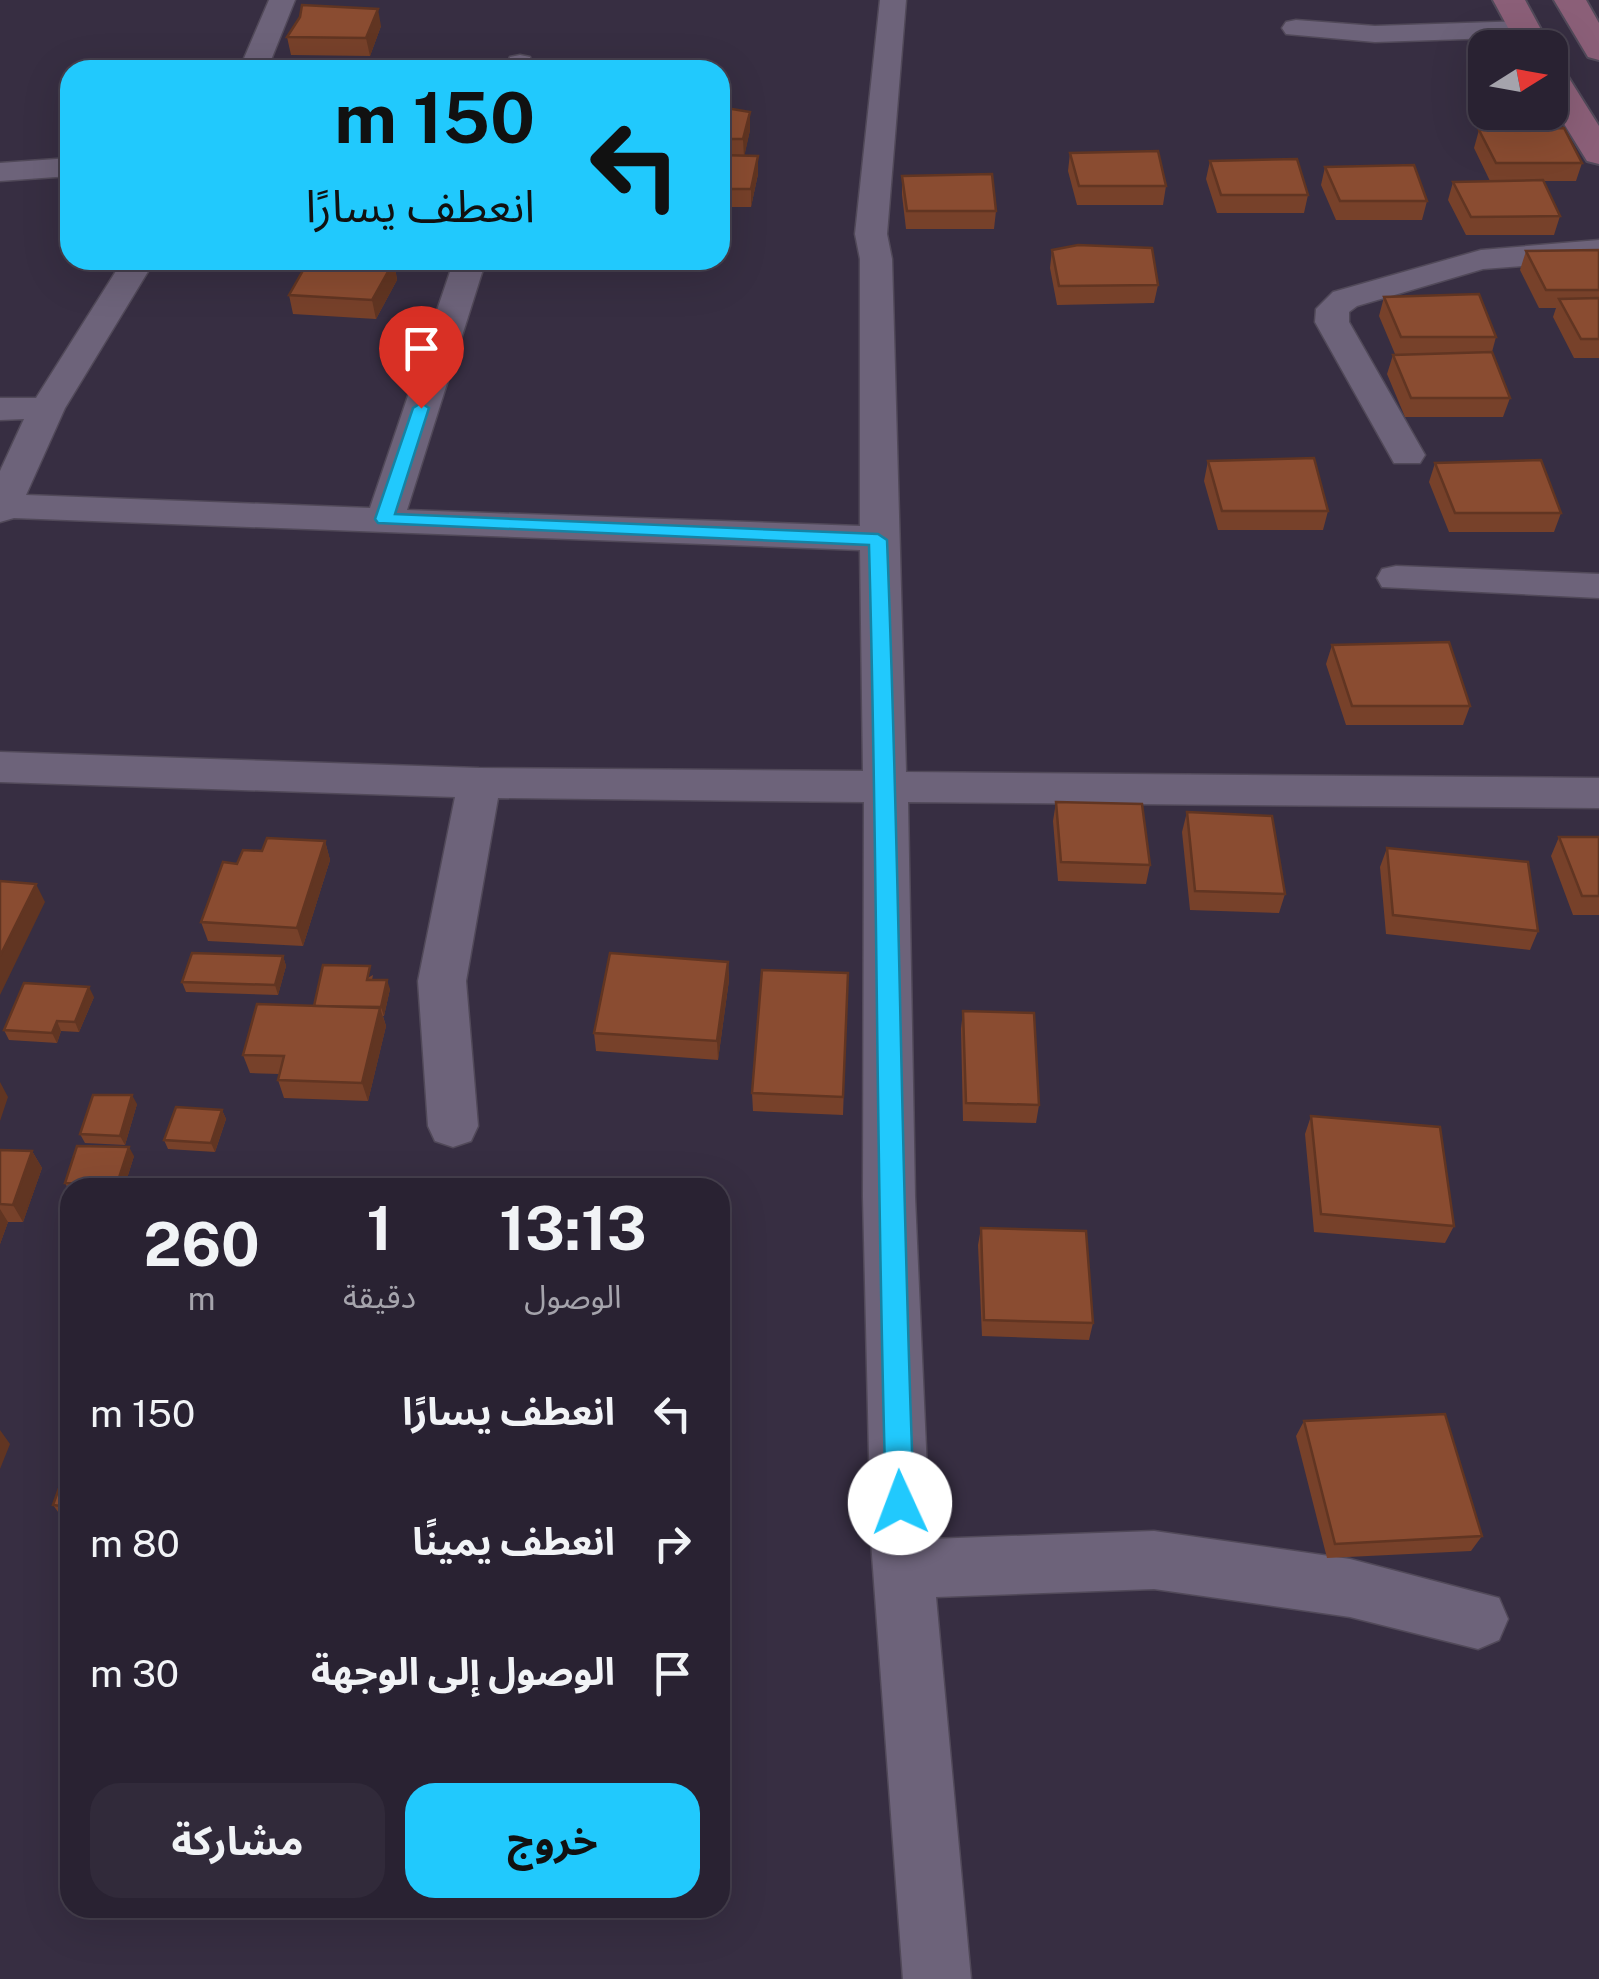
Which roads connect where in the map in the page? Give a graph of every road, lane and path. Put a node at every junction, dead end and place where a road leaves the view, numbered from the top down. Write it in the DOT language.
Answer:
graph roads {
  1 [pos="282,0"];
  2 [pos="894,0"];
  3 [pos="1509,0"];
  4 [pos="1570,0"];
  5 [pos="1296,28"];
  6 [pos="1526,30"];
  7 [pos="1468,36"];
  8 [pos="1599,50"];
  9 [pos="257,60"];
  10 [pos="1568,103"];
  11 [pos="1599,154"];
  12 [pos="60,168"];
  13 [pos="0,172"];
  14 [pos="1599,250"];
  15 [pos="133,270"];
  16 [pos="467,270"];
  17 [pos="47,408"];
  18 [pos="0,410"];
  19 [pos="1406,456"];
  20 [pos="1,509"];
  21 [pos="384,519"];
  22 [pos="878,540"];
  23 [pos="1396,578"];
  24 [pos="1599,586"];
  25 [pos="0,767"];
  26 [pos="478,783"];
  27 [pos="886,787"];
  28 [pos="1599,793"];
  29 [pos="453,1126"];
  30 [pos="903,1569"];
  31 [pos="1478,1619"];
  32 [pos="937,1979"];
  1 -- 9 [label="street"];
  2 -- 22 [label="street"];
  3 -- 6 [label="main road"];
  4 -- 8 [label="main road"];
  5 -- 7 [label="street"];
  10 -- 11 [label="main road"];
  12 -- 13 [label="street"];
  14 -- 19 [label="street"];
  15 -- 17 [label="street"];
  16 -- 21 [label="street"];
  17 -- 18 [label="street"];
  17 -- 20 [label="street"];
  20 -- 21 [label="street"];
  21 -- 22 [label="street"];
  22 -- 27 [label="street"];
  23 -- 24 [label="street"];
  25 -- 26 [label="street"];
  26 -- 27 [label="street"];
  26 -- 29 [label="street"];
  27 -- 28 [label="street"];
  27 -- 30 [label="street"];
  30 -- 31 [label="street"];
  30 -- 32 [label="street"];
}
